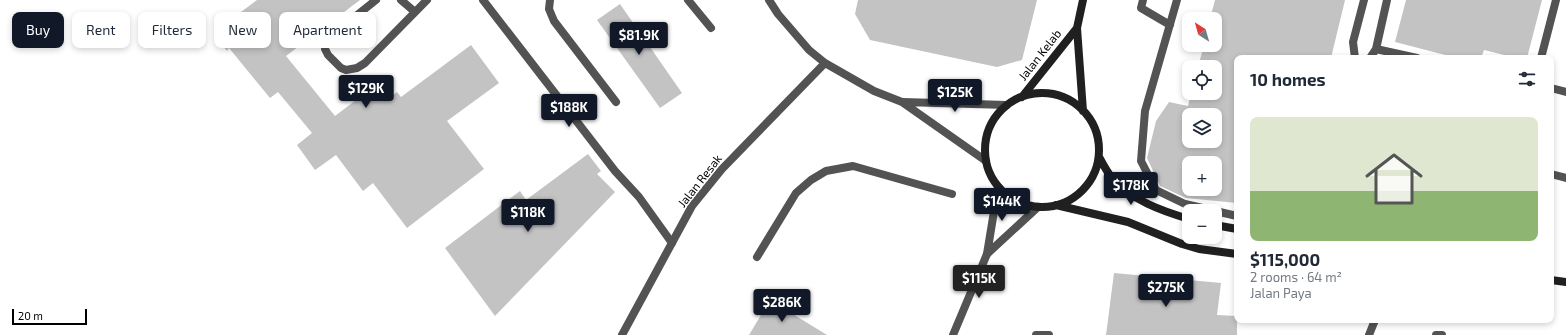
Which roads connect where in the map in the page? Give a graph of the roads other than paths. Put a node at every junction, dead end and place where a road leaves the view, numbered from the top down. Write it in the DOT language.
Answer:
graph roads {
  1 [pos="376,0"];
  2 [pos="401,0"];
  3 [pos="427,0"];
  4 [pos="484,0"];
  5 [pos="550,0"];
  6 [pos="688,0"];
  7 [pos="769,0"];
  8 [pos="1083,0"];
  9 [pos="1143,0"];
  10 [pos="1176,0"];
  11 [pos="1364,0"];
  12 [pos="1387,0"];
  13 [pos="1556,0"];
  14 [pos="415,12"];
  15 [pos="1170,25"];
  16 [pos="711,28"];
  17 [pos="1077,28"];
  18 [pos="1376,48"];
  19 [pos="1355,55"];
  20 [pos="1372,55"];
  21 [pos="1405,55"];
  22 [pos="1542,55"];
  23 [pos="825,63"];
  24 [pos="1554,89"];
  25 [pos="1566,92"];
  26 [pos="1022,97"];
  27 [pos="616,102"];
  28 [pos="902,102"];
  29 [pos="1007,105"];
  30 [pos="1083,111"];
  31 [pos="1099,157"];
  32 [pos="986,161"];
  33 [pos="1554,175"];
  34 [pos="1566,178"];
  35 [pos="998,187"];
  36 [pos="952,194"];
  37 [pos="1056,205"];
  38 [pos="1038,207"];
  39 [pos="1234,215"];
  40 [pos="1182,217"];
  41 [pos="1222,226"];
  42 [pos="1234,228"];
  43 [pos="672,243"];
  44 [pos="987,254"];
  45 [pos="1234,254"];
  46 [pos="757,257"];
  47 [pos="1554,280"];
  48 [pos="1566,282"];
  49 [pos="1374,323"];
  50 [pos="622,335"];
  51 [pos="953,335"];
  52 [pos="1036,335"];
  53 [pos="1050,335"];
  54 [pos="1369,335"];
  55 [pos="1436,335"];
  56 [pos="1442,335"];
  1 -- 14 [label="street"];
  2 -- 14 [label="street"];
  3 -- 14 [label="street"];
  4 -- 43 [label="street"];
  5 -- 27 [label="street"];
  6 -- 16 [label="street"];
  7 -- 23 [label="street"];
  8 -- 17 [label="main road, Jalan Kelab"];
  9 -- 15 [label="street"];
  10 -- 15 [label="street"];
  11 -- 19 [label="street"];
  12 -- 18 [label="street"];
  13 -- 22 [label="street"];
  15 -- 39 [label="street"];
  17 -- 26 [label="main road, Jalan Kelab"];
  17 -- 30 [label="main road, Jalan Kelab"];
  18 -- 20 [label="street"];
  18 -- 21 [label="street"];
  23 -- 28 [label="street"];
  23 -- 43 [label="street, Jalan Resak"];
  24 -- 25 [label="street"];
  26 -- 29 [label="main road"];
  26 -- 30 [label="main road"];
  28 -- 29 [label="street"];
  28 -- 32 [label="street"];
  29 -- 32 [label="main road"];
  30 -- 31 [label="main road"];
  31 -- 37 [label="main road"];
  31 -- 40 [label="main road"];
  32 -- 35 [label="main road"];
  33 -- 34 [label="street"];
  35 -- 38 [label="main road"];
  35 -- 44 [label="street"];
  36 -- 46 [label="street"];
  37 -- 38 [label="main road"];
  37 -- 45 [label="main road"];
  38 -- 44 [label="street"];
  41 -- 42 [label="main road"];
  43 -- 50 [label="street, Jalan Resak"];
  44 -- 51 [label="street"];
  47 -- 48 [label="main road"];
  49 -- 54 [label="street"];
  52 -- 53 [label="street"];
  55 -- 56 [label="street"];
}
